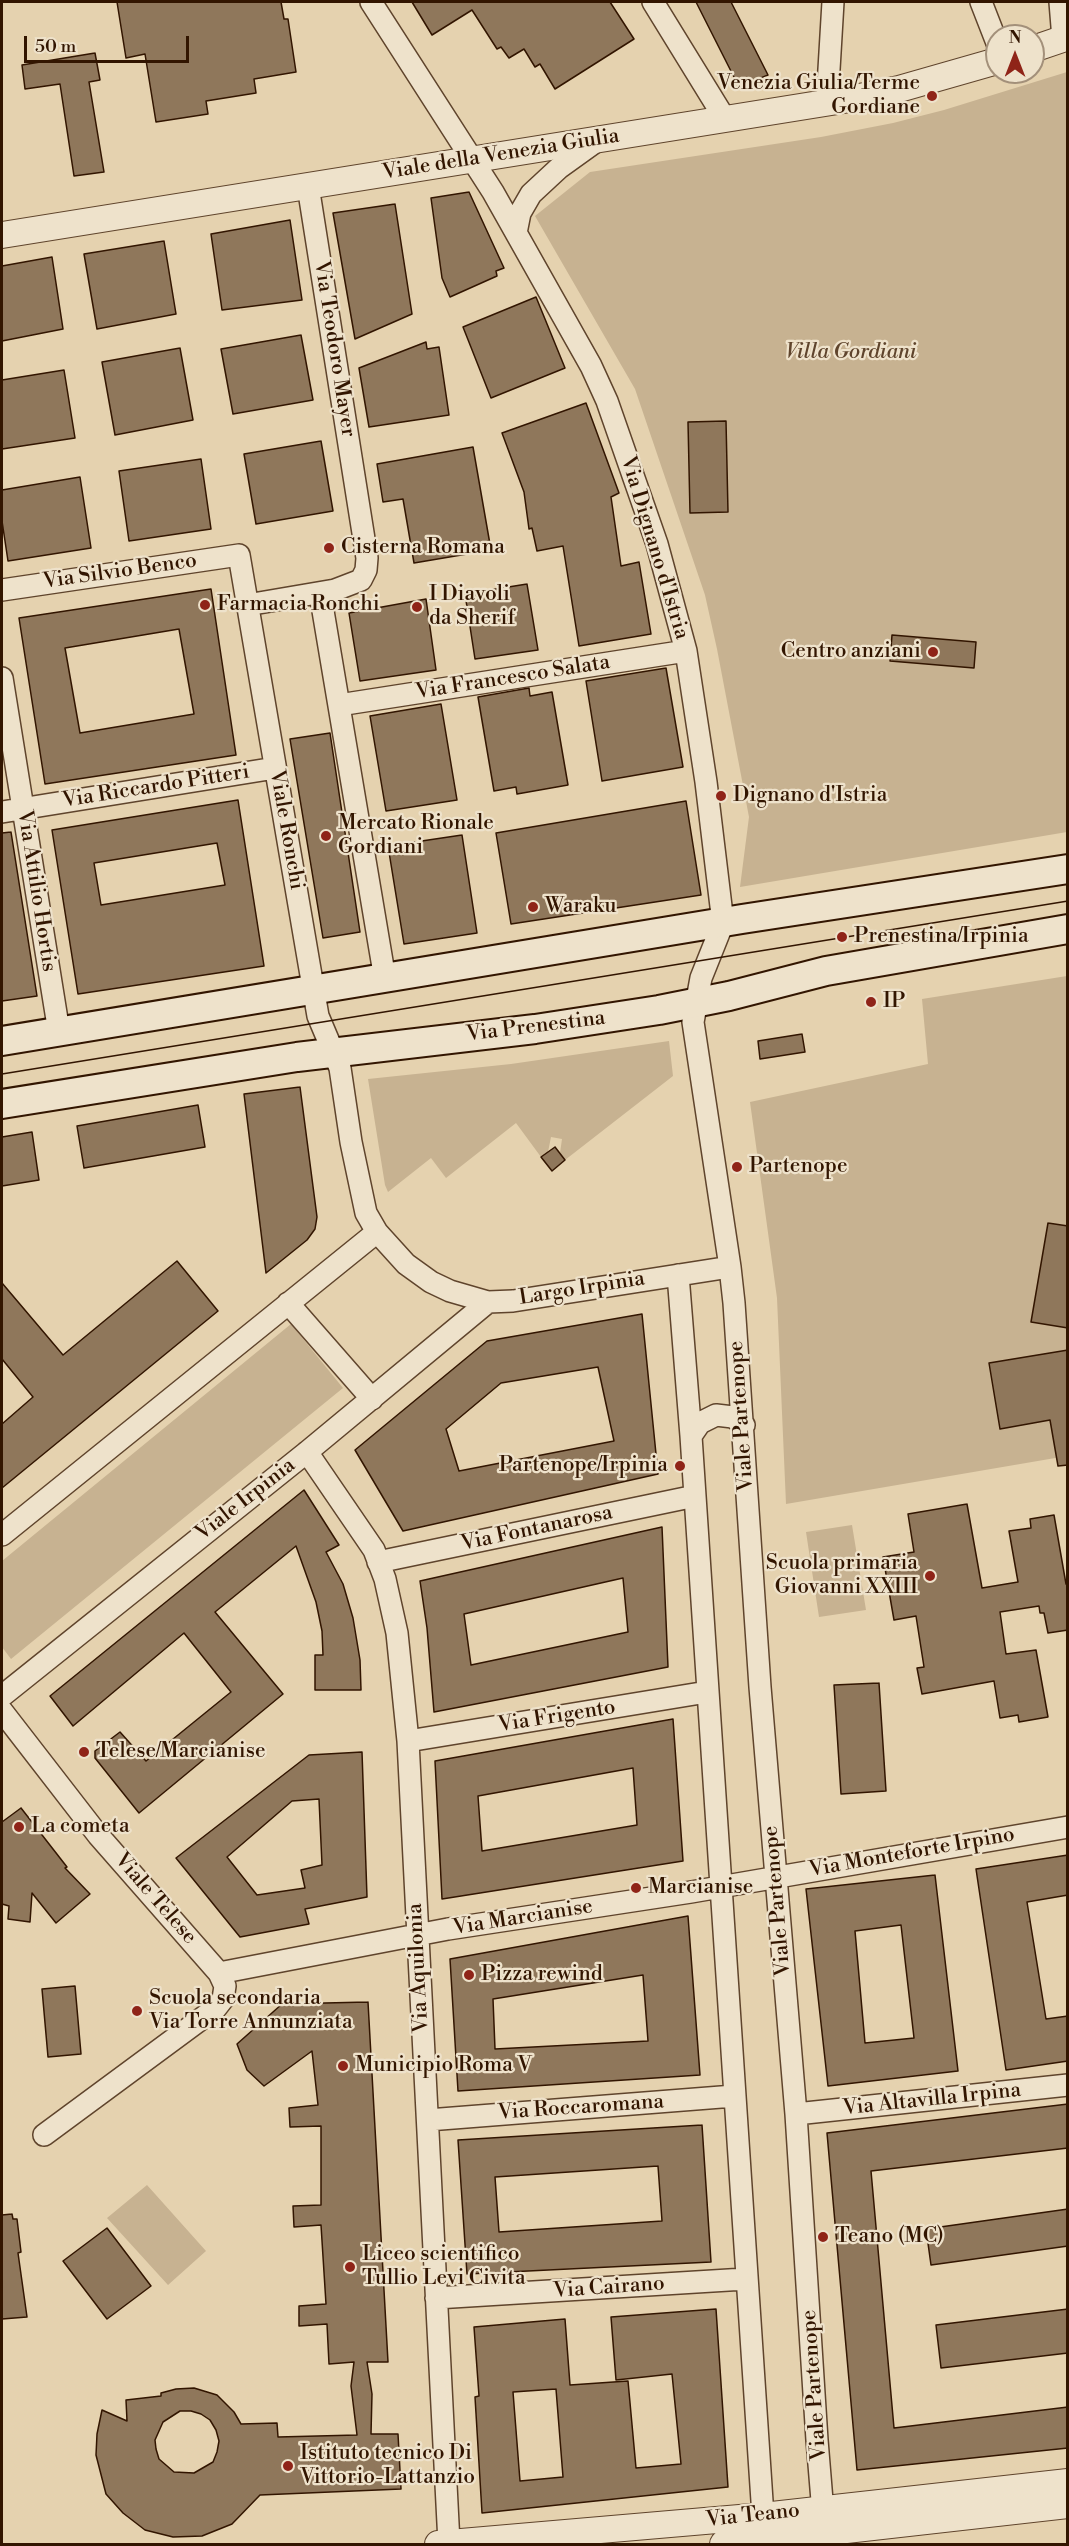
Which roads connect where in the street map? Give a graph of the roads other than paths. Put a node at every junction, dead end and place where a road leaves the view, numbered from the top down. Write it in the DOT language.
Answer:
graph roads {
  1 [pos="371,2"];
  2 [pos="653,2"];
  3 [pos="833,2"];
  4 [pos="981,2"];
  5 [pos="1060,2"];
  6 [pos="989,24"];
  7 [pos="1065,38"];
  8 [pos="1045,45"];
  9 [pos="985,64"];
  10 [pos="826,103"];
  11 [pos="725,119"];
  12 [pos="598,140"];
  13 [pos="474,160"];
  14 [pos="308,186"];
  15 [pos="516,233"];
  16 [pos="2,235"];
  17 [pos="239,555"];
  18 [pos="2,590"];
  19 [pos="320,593"];
  20 [pos="247,605"];
  21 [pos="686,651"];
  22 [pos="2,678"];
  23 [pos="339,705"];
  24 [pos="275,768"];
  25 [pos="22,808"];
  26 [pos="2,812"];
  27 [pos="1068,869"];
  28 [pos="723,922"];
  29 [pos="1068,929"];
  30 [pos="385,979"];
  31 [pos="313,991"];
  32 [pos="695,1004"];
  33 [pos="59,1032"];
  34 [pos="2,1041"];
  35 [pos="334,1052"];
  36 [pos="2,1104"];
  37 [pos="376,1232"];
  38 [pos="730,1267"];
  39 [pos="678,1275"];
  40 [pos="488,1302"];
  41 [pos="288,1303"];
  42 [pos="372,1399"];
  43 [pos="744,1425"];
  44 [pos="691,1436"];
  45 [pos="307,1452"];
  46 [pos="695,1496"];
  47 [pos="2,1535"];
  48 [pos="378,1562"];
  49 [pos="707,1692"];
  50 [pos="2,1696"];
  51 [pos="2,1712"];
  52 [pos="408,1741"];
  53 [pos="1068,1827"];
  54 [pos="775,1876"];
  55 [pos="721,1886"];
  56 [pos="417,1935"];
  57 [pos="219,1973"];
  58 [pos="1068,2085"];
  59 [pos="734,2096"];
  60 [pos="796,2114"];
  61 [pos="428,2120"];
  62 [pos="44,2135"];
  63 [pos="745,2279"];
  64 [pos="436,2298"];
  65 [pos="1068,2482"];
  66 [pos="975,2504"];
  67 [pos="1068,2505"];
  68 [pos="823,2509"];
  69 [pos="758,2529"];
  70 [pos="825,2535"];
  71 [pos="443,2544"];
  72 [pos="723,2544"];
  1 -- 13 [label="street, Via Dignano d'Istria"];
  2 -- 11 [label="street"];
  3 -- 10 [label="street"];
  4 -- 6 [label="street"];
  5 -- 7 [label="street"];
  7 -- 8 [label="street"];
  9 -- 10 [label="street, Viale della Venezia Giulia"];
  10 -- 11 [label="street, Viale della Venezia Giulia"];
  11 -- 12 [label="street, Viale della Venezia Giulia"];
  12 -- 13 [label="street, Viale della Venezia Giulia"];
  12 -- 15 [label="street"];
  13 -- 14 [label="street, Viale della Venezia Giulia"];
  13 -- 15 [label="street, Via Dignano d'Istria"];
  14 -- 16 [label="street, Viale della Venezia Giulia"];
  14 -- 19 [label="street, Via Teodoro Mayer"];
  15 -- 21 [label="street, Via Dignano d'Istria"];
  17 -- 18 [label="street, Via Silvio Benco"];
  17 -- 20 [label="street, Viale Ronchi"];
  19 -- 20 [label="street"];
  19 -- 23 [label="street"];
  20 -- 24 [label="street, Viale Ronchi"];
  21 -- 23 [label="street, Via Francesco Salata"];
  21 -- 28 [label="street, Via Dignano d'Istria"];
  22 -- 25 [label="street, Via Attilio Hortis"];
  23 -- 30 [label="street"];
  24 -- 25 [label="street, Via Riccardo Pitteri"];
  24 -- 31 [label="street, Viale Ronchi"];
  25 -- 26 [label="street, Via Riccardo Pitteri"];
  25 -- 33 [label="street, Via Attilio Hortis"];
  27 -- 28 [label="main road"];
  28 -- 30 [label="main road"];
  28 -- 32 [label="street"];
  29 -- 32 [label="main road, Via Prenestina"];
  30 -- 31 [label="main road"];
  31 -- 33 [label="main road"];
  31 -- 35 [label="street, Viale Ronchi"];
  32 -- 35 [label="main road, Via Prenestina"];
  32 -- 38 [label="street"];
  33 -- 34 [label="main road"];
  35 -- 36 [label="main road, Via Prenestina"];
  35 -- 37 [label="street, Largo Irpinia"];
  37 -- 40 [label="street, Largo Irpinia"];
  37 -- 41 [label="street"];
  38 -- 39 [label="street, Largo Irpinia"];
  38 -- 43 [label="street, Viale Partenope"];
  39 -- 40 [label="street, Largo Irpinia"];
  39 -- 44 [label="street"];
  40 -- 42 [label="street, Viale Irpinia"];
  41 -- 42 [label="street"];
  41 -- 47 [label="street"];
  42 -- 45 [label="street, Viale Irpinia"];
  43 -- 44 [label="street"];
  43 -- 54 [label="street, Viale Partenope"];
  44 -- 46 [label="street"];
  45 -- 48 [label="street, Via Aquilonia"];
  45 -- 50 [label="street, Viale Irpinia"];
  46 -- 48 [label="street, Via Fontanarosa"];
  46 -- 49 [label="street"];
  48 -- 52 [label="street, Via Aquilonia"];
  49 -- 52 [label="street, Via Frigento"];
  49 -- 55 [label="street"];
  51 -- 57 [label="street, Viale Telese"];
  52 -- 56 [label="street, Via Aquilonia"];
  53 -- 54 [label="street, Via Monteforte Irpino"];
  54 -- 55 [label="street, Via Monteforte Irpino"];
  54 -- 60 [label="street, Viale Partenope"];
  55 -- 56 [label="street, Via Marcianise"];
  55 -- 59 [label="street"];
  56 -- 57 [label="street, Via Marcianise"];
  56 -- 61 [label="street, Via Aquilonia"];
  57 -- 62 [label="street"];
  58 -- 60 [label="street, Via Altavilla Irpina"];
  59 -- 61 [label="street, Via Roccaromana"];
  59 -- 63 [label="street"];
  60 -- 68 [label="street, Viale Partenope"];
  61 -- 64 [label="street, Via Aquilonia"];
  63 -- 64 [label="street, Via Cairano"];
  63 -- 69 [label="street"];
  64 -- 71 [label="street, Via Aquilonia"];
  65 -- 66 [label="street, Via Teano"];
  66 -- 67 [label="street, Via Teano"];
  66 -- 68 [label="street, Via Teano"];
  66 -- 70 [label="street, Via Teano"];
  68 -- 69 [label="street, Via Teano"];
  68 -- 70 [label="street, Viale Partenope"];
  69 -- 70 [label="street, Via Teano"];
  69 -- 71 [label="street, Via Teano"];
  69 -- 72 [label="street, Via Teano"];
}
